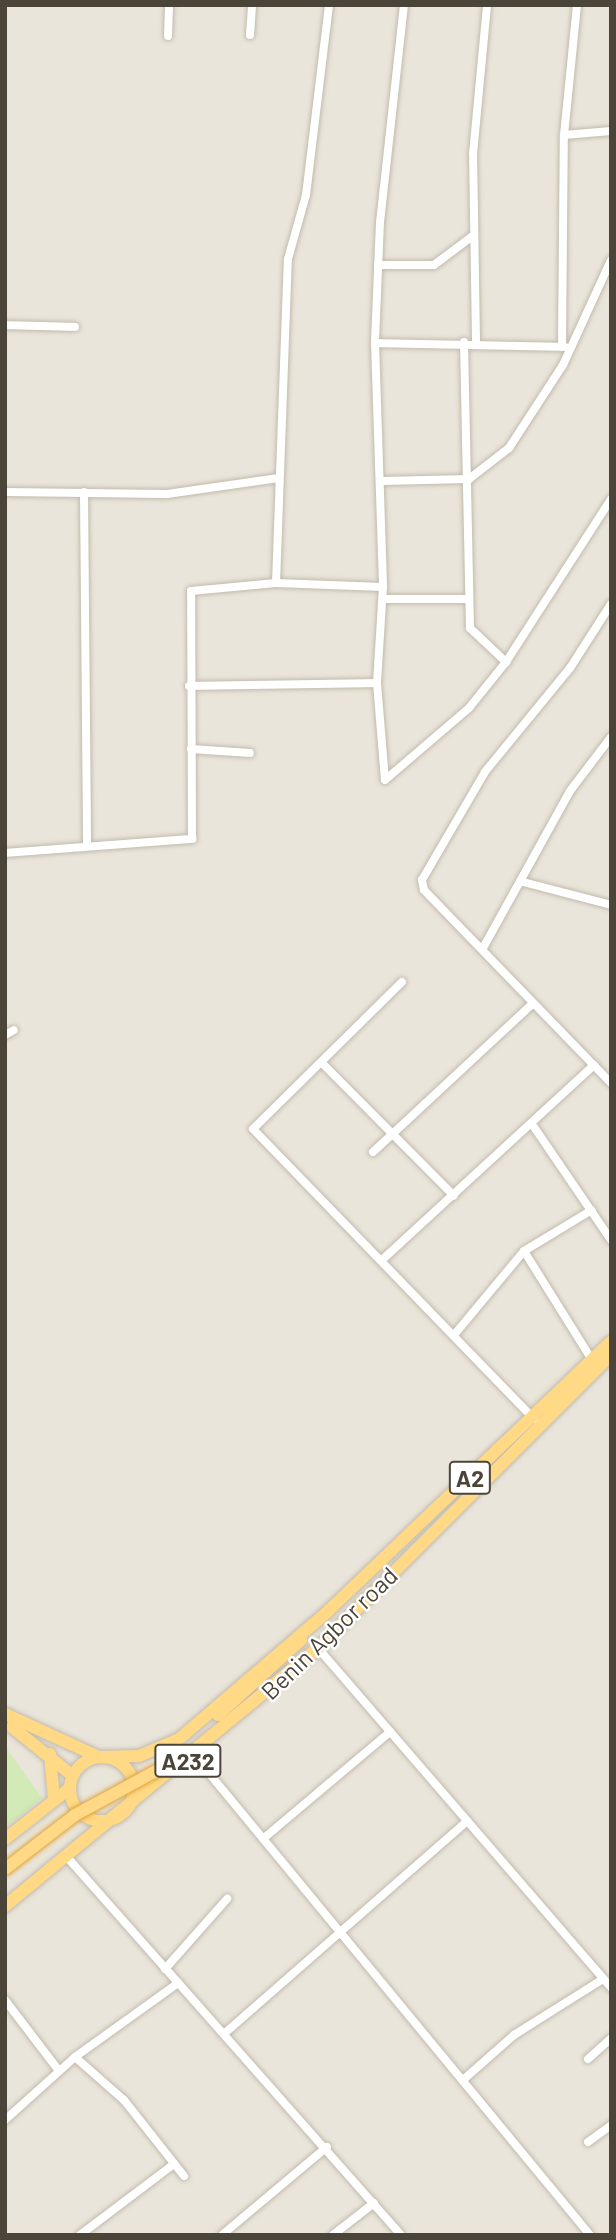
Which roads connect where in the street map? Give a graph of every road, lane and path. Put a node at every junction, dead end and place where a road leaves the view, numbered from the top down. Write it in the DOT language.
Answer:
graph roads {
  1 [pos="169,5"];
  2 [pos="252,5"];
  3 [pos="330,5"];
  4 [pos="404,5"];
  5 [pos="487,5"];
  6 [pos="577,5"];
  7 [pos="250,35"];
  8 [pos="167,36"];
  9 [pos="611,131"];
  10 [pos="564,135"];
  11 [pos="474,235"];
  12 [pos="611,260"];
  13 [pos="378,265"];
  14 [pos="5,325"];
  15 [pos="75,327"];
  16 [pos="477,341"];
  17 [pos="464,342"];
  18 [pos="375,343"];
  19 [pos="567,347"];
  20 [pos="279,478"];
  21 [pos="468,479"];
  22 [pos="383,481"];
  23 [pos="5,492"];
  24 [pos="84,492"];
  25 [pos="611,499"];
  26 [pos="276,583"];
  27 [pos="383,587"];
  28 [pos="467,598"];
  29 [pos="383,599"];
  30 [pos="611,604"];
  31 [pos="506,662"];
  32 [pos="377,683"];
  33 [pos="189,686"];
  34 [pos="611,737"];
  35 [pos="191,749"];
  36 [pos="250,753"];
  37 [pos="87,845"];
  38 [pos="5,853"];
  39 [pos="523,882"];
  40 [pos="611,905"];
  41 [pos="483,948"];
  42 [pos="402,982"];
  43 [pos="532,1004"];
  44 [pos="14,1030"];
  45 [pos="5,1035"];
  46 [pos="322,1063"];
  47 [pos="594,1065"];
  48 [pos="611,1083"];
  49 [pos="534,1127"];
  50 [pos="390,1133"];
  51 [pos="373,1152"];
  52 [pos="454,1196"];
  53 [pos="592,1210"];
  54 [pos="611,1240"];
  55 [pos="524,1251"];
  56 [pos="382,1260"];
  57 [pos="454,1335"];
  58 [pos="611,1342"];
  59 [pos="611,1355"];
  60 [pos="592,1360"];
  61 [pos="536,1420"];
  62 [pos="327,1612"];
  63 [pos="338,1623"];
  64 [pos="318,1648"];
  65 [pos="5,1714"];
  66 [pos="5,1723"];
  67 [pos="390,1732"];
  68 [pos="50,1754"];
  69 [pos="184,1754"];
  70 [pos="99,1757"];
  71 [pos="72,1782"];
  72 [pos="54,1800"];
  73 [pos="121,1815"];
  74 [pos="467,1821"];
  75 [pos="264,1838"];
  76 [pos="5,1839"];
  77 [pos="67,1857"];
  78 [pos="5,1858"];
  79 [pos="5,1869"];
  80 [pos="227,1899"];
  81 [pos="5,1906"];
  82 [pos="339,1928"];
  83 [pos="165,1969"];
  84 [pos="603,1979"];
  85 [pos="178,1983"];
  86 [pos="611,1988"];
  87 [pos="5,2000"];
  88 [pos="225,2034"];
  89 [pos="611,2038"];
  90 [pos="75,2056"];
  91 [pos="588,2059"];
  92 [pos="59,2071"];
  93 [pos="463,2080"];
  94 [pos="5,2120"];
  95 [pos="611,2125"];
  96 [pos="588,2142"];
  97 [pos="327,2147"];
  98 [pos="174,2164"];
  99 [pos="184,2176"];
  100 [pos="374,2203"];
  101 [pos="587,2234"];
  102 [pos="80,2235"];
  103 [pos="222,2235"];
  104 [pos="333,2235"];
  105 [pos="401,2235"];
  1 -- 8 [label="street"];
  2 -- 7 [label="street"];
  3 -- 20 [label="street"];
  4 -- 13 [label="street"];
  5 -- 11 [label="street"];
  6 -- 10 [label="street"];
  9 -- 10 [label="street"];
  10 -- 19 [label="street"];
  11 -- 13 [label="street"];
  11 -- 16 [label="street"];
  12 -- 19 [label="street"];
  13 -- 18 [label="street"];
  14 -- 15 [label="street"];
  16 -- 17 [label="street"];
  16 -- 19 [label="street"];
  17 -- 18 [label="street"];
  17 -- 21 [label="street"];
  18 -- 22 [label="street"];
  19 -- 21 [label="street"];
  20 -- 24 [label="street"];
  20 -- 26 [label="street"];
  21 -- 22 [label="street"];
  21 -- 28 [label="street"];
  22 -- 27 [label="street"];
  23 -- 24 [label="street"];
  24 -- 37 [label="street"];
  25 -- 31 [label="street"];
  26 -- 27 [label="street"];
  26 -- 33 [label="street"];
  27 -- 29 [label="street"];
  28 -- 29 [label="street"];
  28 -- 31 [label="street"];
  29 -- 32 [label="street"];
  30 -- 41 [label="street"];
  31 -- 32 [label="street"];
  32 -- 33 [label="street"];
  33 -- 35 [label="street"];
  34 -- 39 [label="street"];
  35 -- 36 [label="street"];
  35 -- 37 [label="street"];
  37 -- 38 [label="street"];
  39 -- 40 [label="street"];
  39 -- 41 [label="street"];
  41 -- 43 [label="street"];
  42 -- 46 [label="street"];
  43 -- 47 [label="street"];
  43 -- 50 [label="street"];
  44 -- 45 [label="street"];
  46 -- 50 [label="street"];
  46 -- 56 [label="street"];
  47 -- 48 [label="street"];
  47 -- 49 [label="street"];
  49 -- 52 [label="street"];
  49 -- 53 [label="street"];
  50 -- 51 [label="street"];
  50 -- 52 [label="street"];
  52 -- 56 [label="street"];
  53 -- 54 [label="street"];
  53 -- 55 [label="street"];
  55 -- 57 [label="street"];
  55 -- 60 [label="street"];
  56 -- 57 [label="street"];
  57 -- 61 [label="street"];
  58 -- 60 [label="highway, Benin Agbor road / A2"];
  59 -- 61 [label="highway, Benin Agbor road / A2"];
  60 -- 61 [label="highway, Benin Agbor road / A2"];
  61 -- 62 [label="highway, Benin Agbor road / A2"];
  61 -- 63 [label="highway, Benin Agbor road / A2"];
  62 -- 69 [label="highway, A2"];
  62 -- 70 [label="highway, Benin Agbor road / A232"];
  63 -- 64 [label="highway, Benin Agbor road / A232"];
  63 -- 69 [label="highway, A2"];
  64 -- 67 [label="street"];
  64 -- 69 [label="highway, Benin Agbor road / A232"];
  65 -- 70 [label="highway, Benin Agbor road / A232"];
  66 -- 68 [label="highway"];
  67 -- 74 [label="street"];
  67 -- 75 [label="street"];
  68 -- 71 [label="highway"];
  68 -- 72 [label="highway"];
  69 -- 73 [label="highway, Benin Agbor road / A232"];
  69 -- 75 [label="street"];
  69 -- 78 [label="highway, A2"];
  69 -- 79 [label="highway, A2, bridge"];
  70 -- 71 [label="highway"];
  70 -- 73 [label="highway"];
  71 -- 72 [label="highway"];
  71 -- 73 [label="highway"];
  72 -- 76 [label="highway"];
  73 -- 77 [label="highway, Benin Agbor road / A232"];
  74 -- 82 [label="street"];
  74 -- 84 [label="street"];
  75 -- 82 [label="street"];
  77 -- 81 [label="highway, Benin Agbor road / A232"];
  77 -- 83 [label="street"];
  80 -- 83 [label="street"];
  82 -- 88 [label="street"];
  82 -- 93 [label="street"];
  83 -- 85 [label="street"];
  84 -- 86 [label="street"];
  84 -- 93 [label="street"];
  85 -- 88 [label="street"];
  85 -- 90 [label="street"];
  87 -- 92 [label="street"];
  88 -- 97 [label="street"];
  89 -- 91 [label="street"];
  90 -- 92 [label="street"];
  90 -- 98 [label="street"];
  92 -- 94 [label="street"];
  93 -- 101 [label="street"];
  95 -- 96 [label="street"];
  97 -- 100 [label="street"];
  97 -- 103 [label="street"];
  98 -- 99 [label="street"];
  98 -- 102 [label="street"];
  100 -- 104 [label="street"];
  100 -- 105 [label="street"];
}
